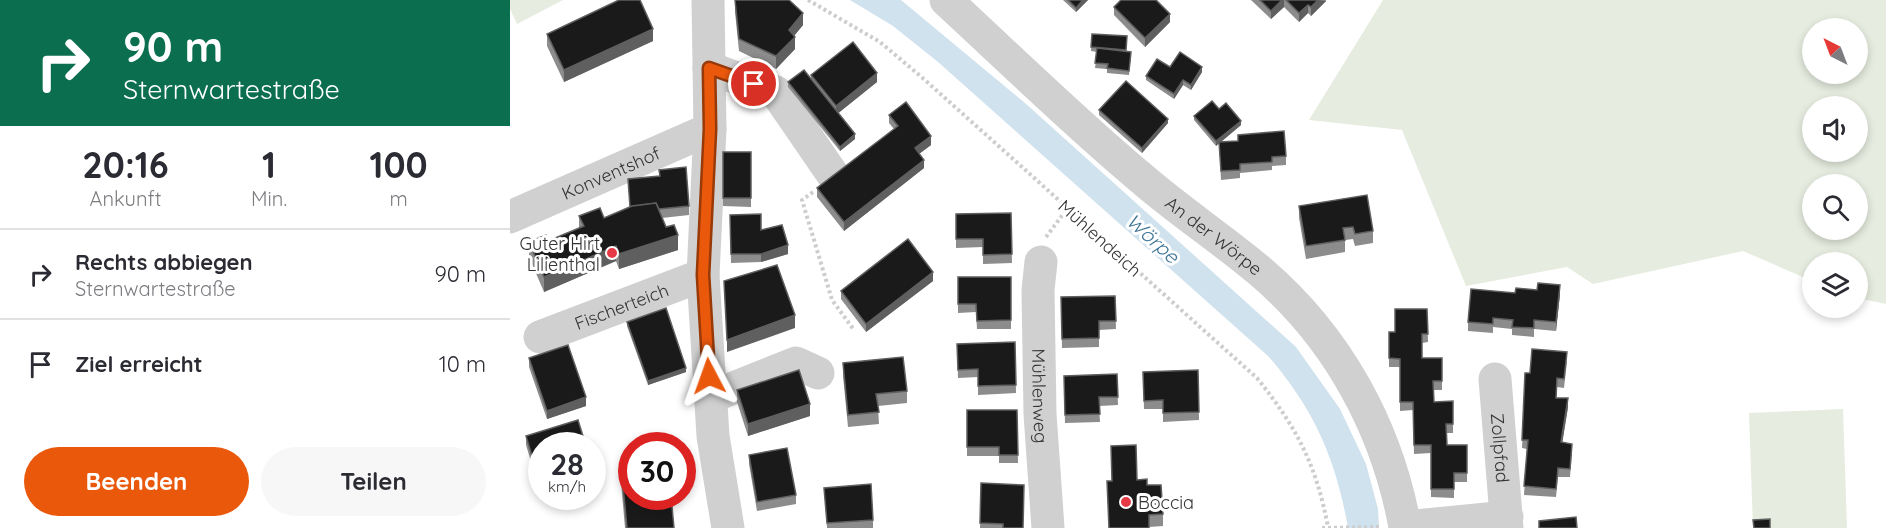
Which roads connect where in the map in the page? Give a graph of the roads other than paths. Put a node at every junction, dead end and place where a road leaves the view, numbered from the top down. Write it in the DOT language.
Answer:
graph roads {
  1 [pos="708,0"];
  2 [pos="946,0"];
  3 [pos="709,68"];
  4 [pos="710,129"];
  5 [pos="833,175"];
  6 [pos="510,217"];
  7 [pos="1041,262"];
  8 [pos="703,275"];
  9 [pos="540,337"];
  10 [pos="818,373"];
  11 [pos="1494,379"];
  12 [pos="711,397"];
  13 [pos="1507,522"];
  14 [pos="1394,527"];
  15 [pos="728,528"];
  16 [pos="1048,528"];
  1 -- 3 [label="street"];
  2 -- 14 [label="street, An der Wörpe"];
  3 -- 4 [label="street"];
  3 -- 5 [label="street"];
  4 -- 6 [label="street, Konventshof"];
  4 -- 8 [label="street"];
  7 -- 16 [label="street, Mühlenweg"];
  8 -- 9 [label="street, Fischerteich"];
  8 -- 12 [label="street"];
  10 -- 12 [label="street"];
  11 -- 13 [label="street, Zollpfad"];
  12 -- 15 [label="street"];
  13 -- 14 [label="street, Zollpfad"];
}
